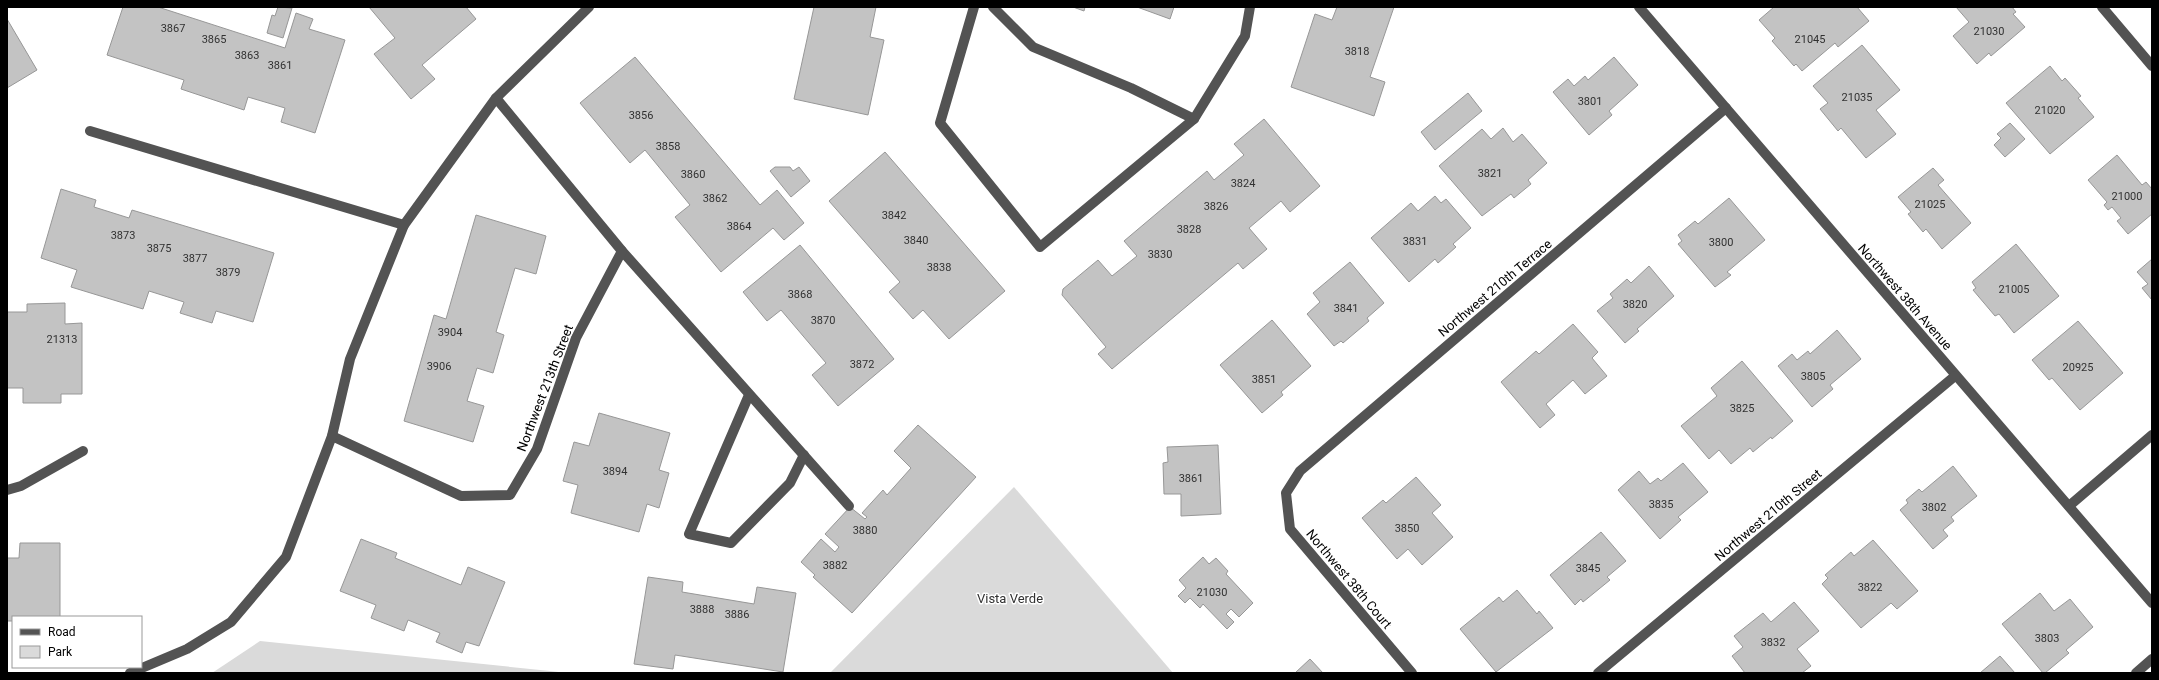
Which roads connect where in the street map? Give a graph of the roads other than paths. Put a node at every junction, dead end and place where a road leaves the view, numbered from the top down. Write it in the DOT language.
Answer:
graph roads {
  1 [pos="589,7"];
  2 [pos="974,7"];
  3 [pos="993,7"];
  4 [pos="1250,7"];
  5 [pos="1639,7"];
  6 [pos="2102,7"];
  7 [pos="2152,66"];
  8 [pos="496,98"];
  9 [pos="1726,108"];
  10 [pos="1194,120"];
  11 [pos="90,130"];
  12 [pos="404,225"];
  13 [pos="622,251"];
  14 [pos="1955,376"];
  15 [pos="749,395"];
  16 [pos="2152,435"];
  17 [pos="332,436"];
  18 [pos="83,452"];
  19 [pos="804,455"];
  20 [pos="7,490"];
  21 [pos="1286,493"];
  22 [pos="849,506"];
  23 [pos="2069,506"];
  24 [pos="2152,603"];
  25 [pos="2152,659"];
  26 [pos="142,668"];
  27 [pos="142,668"];
  28 [pos="130,673"];
  29 [pos="1412,673"];
  30 [pos="1598,673"];
  31 [pos="2136,673"];
  1 -- 8 [label="street"];
  2 -- 10 [label="street"];
  3 -- 10 [label="street"];
  4 -- 10 [label="street"];
  5 -- 9 [label="street, Northwest 38th Avenue"];
  6 -- 7 [label="street"];
  8 -- 12 [label="street"];
  8 -- 13 [label="street"];
  9 -- 14 [label="street, Northwest 38th Avenue"];
  9 -- 21 [label="street, Northwest 210th Terrace"];
  11 -- 12 [label="street"];
  12 -- 17 [label="street"];
  13 -- 15 [label="street"];
  13 -- 17 [label="street, Northwest 213th Street"];
  14 -- 23 [label="street, Northwest 38th Avenue"];
  14 -- 30 [label="street, Northwest 210th Street"];
  15 -- 19 [label="street"];
  15 -- 19 [label="street"];
  16 -- 23 [label="street"];
  17 -- 26 [label="street"];
  18 -- 20 [label="street"];
  19 -- 22 [label="street"];
  21 -- 29 [label="street, Northwest 38th Court"];
  23 -- 24 [label="street, Northwest 38th Avenue"];
  25 -- 31 [label="street"];
  27 -- 28 [label="street"];
}
